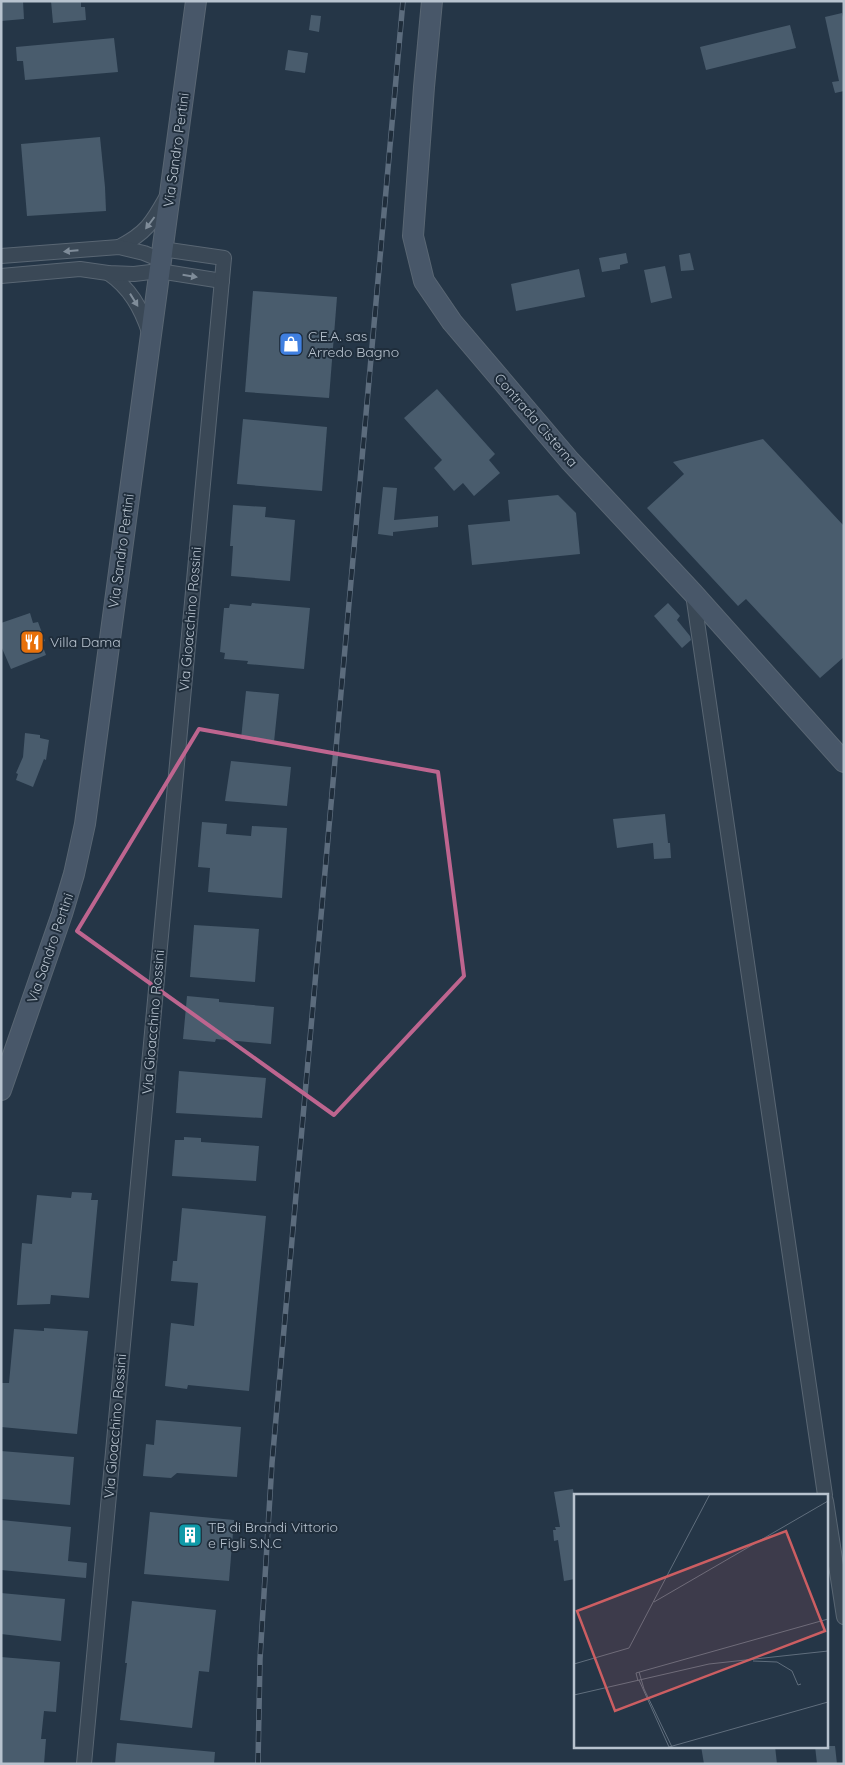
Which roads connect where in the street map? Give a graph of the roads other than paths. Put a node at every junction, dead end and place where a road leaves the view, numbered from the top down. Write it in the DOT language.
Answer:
graph roads {
  1 [pos="196,1"];
  2 [pos="432,1"];
  3 [pos="170,189"];
  4 [pos="120,247"];
  5 [pos="1,256"];
  6 [pos="161,260"];
  7 [pos="108,273"];
  8 [pos="1,276"];
  9 [pos="222,281"];
  10 [pos="150,335"];
  11 [pos="693,593"];
  12 [pos="844,762"];
  13 [pos="1,1090"];
  14 [pos="825,1494"];
  15 [pos="828,1514"];
  16 [pos="844,1617"];
  17 [pos="84,1764"];
  1 -- 3 [label="main road, Via Sandro Pertini"];
  2 -- 11 [label="main road, Contrada Cisterna"];
  3 -- 4 [label="street, one-way"];
  3 -- 6 [label="main road, Via Sandro Pertini"];
  4 -- 5 [label="street, one-way"];
  4 -- 6 [label="street"];
  6 -- 7 [label="street"];
  6 -- 9 [label="street, one-way"];
  6 -- 9 [label="street, Via Gioacchino Rossini"];
  6 -- 10 [label="main road, Via Sandro Pertini"];
  7 -- 8 [label="street"];
  7 -- 10 [label="street, one-way"];
  9 -- 17 [label="street, Via Gioacchino Rossini"];
  10 -- 13 [label="main road, Via Sandro Pertini"];
  11 -- 12 [label="main road, Contrada Cisterna"];
  11 -- 14 [label="street"];
  15 -- 16 [label="street"];
}
